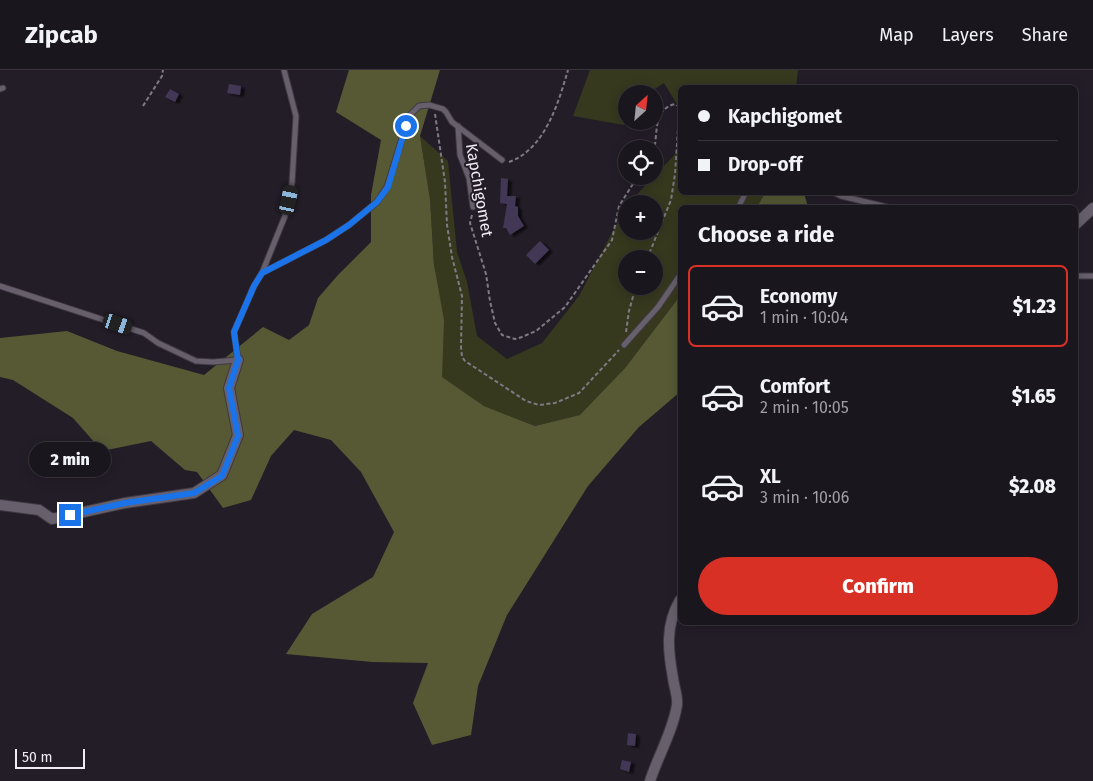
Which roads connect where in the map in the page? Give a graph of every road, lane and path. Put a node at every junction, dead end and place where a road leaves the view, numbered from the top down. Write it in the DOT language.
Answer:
graph roads {
  1 [pos="163,70"];
  2 [pos="284,70"];
  3 [pos="568,70"];
  4 [pos="143,106"];
  5 [pos="678,106"];
  6 [pos="434,107"];
  7 [pos="458,126"];
  8 [pos="678,138"];
  9 [pos="655,140"];
  10 [pos="502,160"];
  11 [pos="632,185"];
  12 [pos="839,195"];
  13 [pos="878,205"];
  14 [pos="473,208"];
  15 [pos="1093,208"];
  16 [pos="1078,222"];
  17 [pos="651,250"];
  18 [pos="262,273"];
  19 [pos="1078,276"];
  20 [pos="1093,276"];
  21 [pos="678,278"];
  22 [pos="0,286"];
  23 [pos="633,295"];
  24 [pos="624,344"];
  25 [pos="238,360"];
  26 [pos="0,505"];
  27 [pos="678,604"];
  28 [pos="650,781"];
  1 -- 4 [label="path"];
  2 -- 18 [label="lane"];
  3 -- 10 [label="path"];
  5 -- 9 [label="path"];
  6 -- 7 [label="lane, Kapchigomet"];
  6 -- 18 [label="lane"];
  6 -- 24 [label="path"];
  7 -- 10 [label="lane"];
  7 -- 14 [label="lane, Kapchigomet"];
  8 -- 17 [label="path"];
  11 -- 14 [label="path, Kapchigomet"];
  12 -- 13 [label="lane"];
  15 -- 16 [label="street"];
  18 -- 25 [label="lane"];
  19 -- 20 [label="lane"];
  21 -- 24 [label="lane"];
  22 -- 25 [label="lane"];
  23 -- 24 [label="path"];
  25 -- 26 [label="street"];
  27 -- 28 [label="street"];
}
